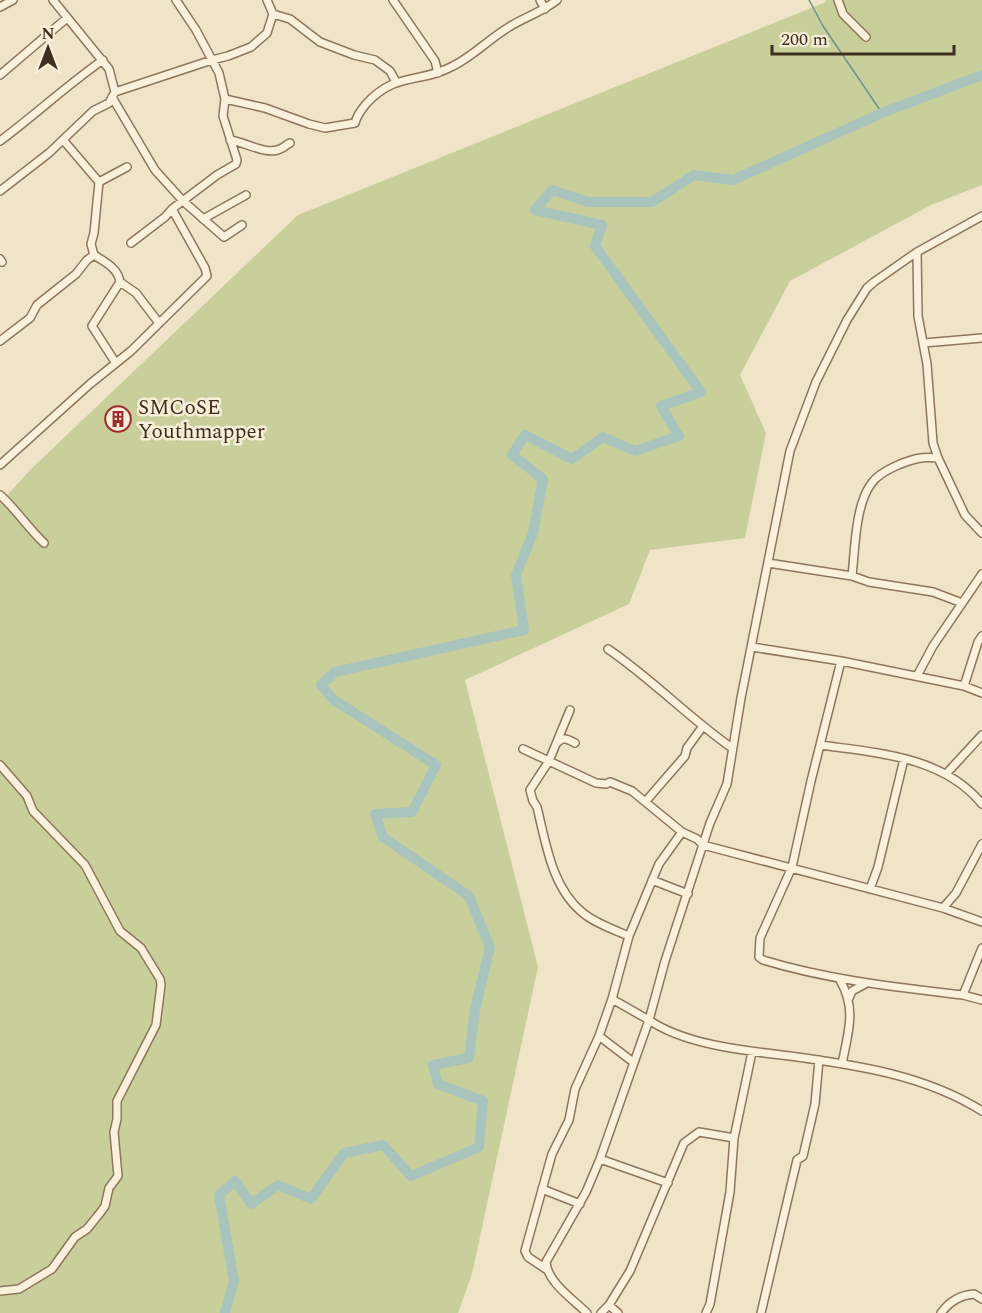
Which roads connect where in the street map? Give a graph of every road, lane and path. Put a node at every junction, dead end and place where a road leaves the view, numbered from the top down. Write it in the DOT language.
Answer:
graph roads {
  1 [pos="13,0"];
  2 [pos="53,0"];
  3 [pos="176,0"];
  4 [pos="268,0"];
  5 [pos="393,0"];
  6 [pos="540,0"];
  7 [pos="556,0"];
  8 [pos="838,0"];
  9 [pos="0,7"];
  10 [pos="545,9"];
  11 [pos="273,14"];
  12 [pos="67,18"];
  13 [pos="866,37"];
  14 [pos="103,60"];
  15 [pos="212,60"];
  16 [pos="438,73"];
  17 [pos="0,75"];
  18 [pos="396,82"];
  19 [pos="113,94"];
  20 [pos="225,99"];
  21 [pos="230,140"];
  22 [pos="0,141"];
  23 [pos="64,141"];
  24 [pos="290,142"];
  25 [pos="127,166"];
  26 [pos="99,182"];
  27 [pos="2,186"];
  28 [pos="246,195"];
  29 [pos="183,201"];
  30 [pos="172,209"];
  31 [pos="982,216"];
  32 [pos="203,219"];
  33 [pos="242,225"];
  34 [pos="131,243"];
  35 [pos="916,252"];
  36 [pos="94,255"];
  37 [pos="120,282"];
  38 [pos="159,323"];
  39 [pos="982,338"];
  40 [pos="0,339"];
  41 [pos="924,343"];
  42 [pos="115,362"];
  43 [pos="938,458"];
  44 [pos="0,465"];
  45 [pos="0,495"];
  46 [pos="982,533"];
  47 [pos="44,543"];
  48 [pos="768,563"];
  49 [pos="982,574"];
  50 [pos="852,576"];
  51 [pos="962,603"];
  52 [pos="982,636"];
  53 [pos="752,647"];
  54 [pos="608,649"];
  55 [pos="842,661"];
  56 [pos="916,676"];
  57 [pos="964,686"];
  58 [pos="982,693"];
  59 [pos="570,710"];
  60 [pos="703,726"];
  61 [pos="982,735"];
  62 [pos="575,743"];
  63 [pos="556,744"];
  64 [pos="820,745"];
  65 [pos="732,748"];
  66 [pos="523,749"];
  67 [pos="904,759"];
  68 [pos="549,761"];
  69 [pos="0,765"];
  70 [pos="946,774"];
  71 [pos="646,801"];
  72 [pos="982,804"];
  73 [pos="682,832"];
  74 [pos="703,844"];
  75 [pos="982,844"];
  76 [pos="792,867"];
  77 [pos="652,880"];
  78 [pos="870,889"];
  79 [pos="688,894"];
  80 [pos="943,908"];
  81 [pos="982,922"];
  82 [pos="629,936"];
  83 [pos="982,948"];
  84 [pos="840,980"];
  85 [pos="865,984"];
  86 [pos="963,995"];
  87 [pos="849,998"];
  88 [pos="612,999"];
  89 [pos="982,1000"];
  90 [pos="649,1020"];
  91 [pos="599,1036"];
  92 [pos="752,1052"];
  93 [pos="819,1060"];
  94 [pos="633,1062"];
  95 [pos="842,1064"];
  96 [pos="982,1111"];
  97 [pos="734,1138"];
  98 [pos="600,1159"];
  99 [pos="668,1183"];
  100 [pos="542,1189"];
  101 [pos="580,1204"];
  102 [pos="546,1269"];
  103 [pos="0,1291"];
  104 [pos="982,1299"];
  105 [pos="609,1305"];
  106 [pos="588,1313"];
  107 [pos="601,1313"];
  108 [pos="618,1313"];
  109 [pos="706,1313"];
  110 [pos="761,1313"];
  111 [pos="941,1313"];
  1 -- 9 [label="street"];
  2 -- 12 [label="street"];
  3 -- 15 [label="street"];
  4 -- 11 [label="street"];
  5 -- 16 [label="street"];
  6 -- 10 [label="street"];
  7 -- 10 [label="street"];
  8 -- 13 [label="street"];
  10 -- 16 [label="street"];
  11 -- 15 [label="street"];
  11 -- 18 [label="street"];
  12 -- 14 [label="street"];
  12 -- 17 [label="street"];
  14 -- 19 [label="street"];
  14 -- 22 [label="street"];
  15 -- 19 [label="street"];
  15 -- 20 [label="street"];
  16 -- 18 [label="street"];
  18 -- 20 [label="street"];
  19 -- 23 [label="street"];
  19 -- 29 [label="street"];
  20 -- 21 [label="street"];
  21 -- 24 [label="street"];
  21 -- 29 [label="street"];
  23 -- 26 [label="street"];
  23 -- 27 [label="street"];
  25 -- 26 [label="street"];
  26 -- 36 [label="street"];
  28 -- 32 [label="street"];
  29 -- 30 [label="street"];
  29 -- 32 [label="street"];
  30 -- 34 [label="street"];
  30 -- 38 [label="street"];
  31 -- 35 [label="street"];
  32 -- 33 [label="street"];
  35 -- 41 [label="street"];
  35 -- 48 [label="street"];
  36 -- 37 [label="street"];
  36 -- 40 [label="street"];
  37 -- 38 [label="street"];
  37 -- 42 [label="street"];
  38 -- 42 [label="street"];
  39 -- 41 [label="street"];
  41 -- 43 [label="street"];
  42 -- 44 [label="street"];
  43 -- 46 [label="street"];
  43 -- 50 [label="street"];
  45 -- 47 [label="street"];
  48 -- 50 [label="street"];
  48 -- 53 [label="street"];
  49 -- 51 [label="street"];
  50 -- 51 [label="street"];
  51 -- 56 [label="street"];
  52 -- 57 [label="street"];
  53 -- 55 [label="street"];
  53 -- 65 [label="street"];
  54 -- 60 [label="street"];
  55 -- 56 [label="street"];
  55 -- 64 [label="street"];
  56 -- 57 [label="street"];
  57 -- 58 [label="street"];
  59 -- 63 [label="street"];
  60 -- 65 [label="street"];
  60 -- 71 [label="street"];
  61 -- 70 [label="street"];
  62 -- 63 [label="street"];
  63 -- 68 [label="street"];
  64 -- 67 [label="street"];
  64 -- 76 [label="street"];
  65 -- 74 [label="street"];
  66 -- 68 [label="street"];
  67 -- 70 [label="street"];
  67 -- 78 [label="street"];
  68 -- 71 [label="street"];
  68 -- 82 [label="street"];
  69 -- 103 [label="street"];
  70 -- 72 [label="street"];
  71 -- 73 [label="street"];
  73 -- 74 [label="street"];
  73 -- 77 [label="street"];
  74 -- 76 [label="street"];
  74 -- 79 [label="street"];
  75 -- 80 [label="street"];
  76 -- 78 [label="street"];
  76 -- 84 [label="street"];
  77 -- 79 [label="street"];
  77 -- 82 [label="street"];
  78 -- 80 [label="street"];
  79 -- 90 [label="street"];
  80 -- 81 [label="street"];
  82 -- 88 [label="street"];
  83 -- 86 [label="street"];
  84 -- 85 [label="street"];
  84 -- 87 [label="street"];
  85 -- 86 [label="street"];
  85 -- 87 [label="street"];
  86 -- 89 [label="street"];
  87 -- 95 [label="street"];
  88 -- 90 [label="street"];
  88 -- 91 [label="street"];
  90 -- 92 [label="street"];
  90 -- 94 [label="street"];
  91 -- 94 [label="street"];
  91 -- 100 [label="street"];
  92 -- 93 [label="street"];
  92 -- 97 [label="street"];
  93 -- 95 [label="street"];
  93 -- 110 [label="street"];
  94 -- 98 [label="street"];
  95 -- 96 [label="street"];
  97 -- 99 [label="street"];
  97 -- 109 [label="street"];
  98 -- 99 [label="street"];
  98 -- 101 [label="street"];
  99 -- 105 [label="street"];
  100 -- 101 [label="street"];
  100 -- 102 [label="street"];
  101 -- 102 [label="street"];
  102 -- 106 [label="street"];
  104 -- 111 [label="street"];
  105 -- 107 [label="street"];
  105 -- 108 [label="street"];
}
